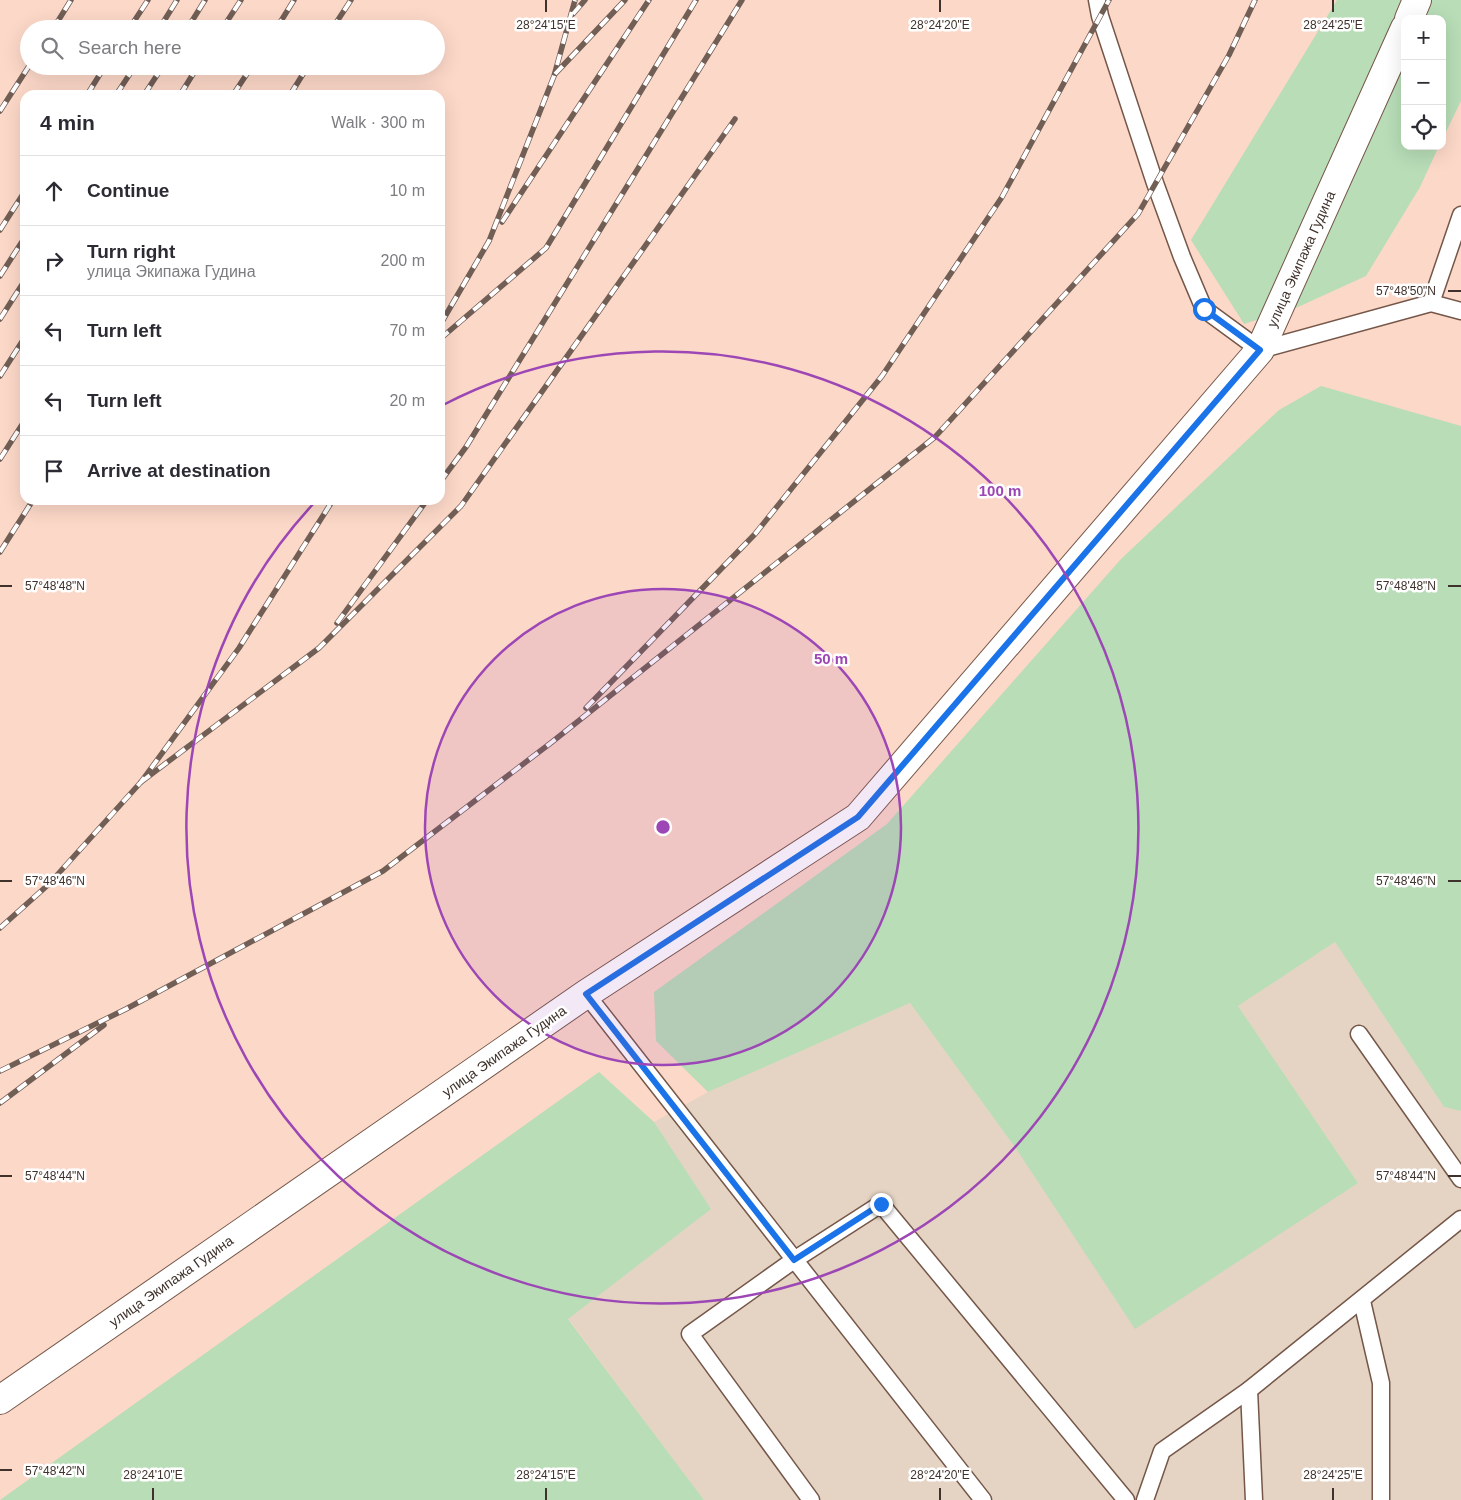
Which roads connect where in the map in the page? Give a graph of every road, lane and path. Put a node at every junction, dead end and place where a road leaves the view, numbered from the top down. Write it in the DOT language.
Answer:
graph roads {
  1 [pos="1097,0"];
  2 [pos="1418,0"];
  3 [pos="1411,15"];
  4 [pos="1401,37"];
  5 [pos="1461,215"];
  6 [pos="1431,303"];
  7 [pos="1461,311"];
  8 [pos="1260,350"];
  9 [pos="586,994"];
  10 [pos="1359,1034"];
  11 [pos="1461,1179"];
  12 [pos="1461,1219"];
  13 [pos="794,1260"];
  14 [pos="1362,1301"];
  15 [pos="1249,1390"];
  16 [pos="0,1400"];
  17 [pos="812,1500"];
  18 [pos="983,1500"];
  19 [pos="1126,1500"];
  20 [pos="1145,1500"];
  21 [pos="1254,1500"];
  22 [pos="1381,1500"];
  1 -- 8 [label="lane"];
  2 -- 3 [label="street"];
  4 -- 8 [label="street, улица Экипажа Гудина"];
  5 -- 6 [label="lane"];
  6 -- 7 [label="lane"];
  6 -- 8 [label="lane"];
  8 -- 9 [label="street, улица Экипажа Гудина"];
  9 -- 13 [label="lane"];
  9 -- 16 [label="street, улица Экипажа Гудина"];
  10 -- 11 [label="lane"];
  12 -- 14 [label="lane"];
  13 -- 17 [label="lane"];
  13 -- 18 [label="lane"];
  13 -- 19 [label="lane"];
  14 -- 15 [label="lane"];
  14 -- 22 [label="lane"];
  15 -- 20 [label="lane"];
  15 -- 21 [label="lane"];
}
